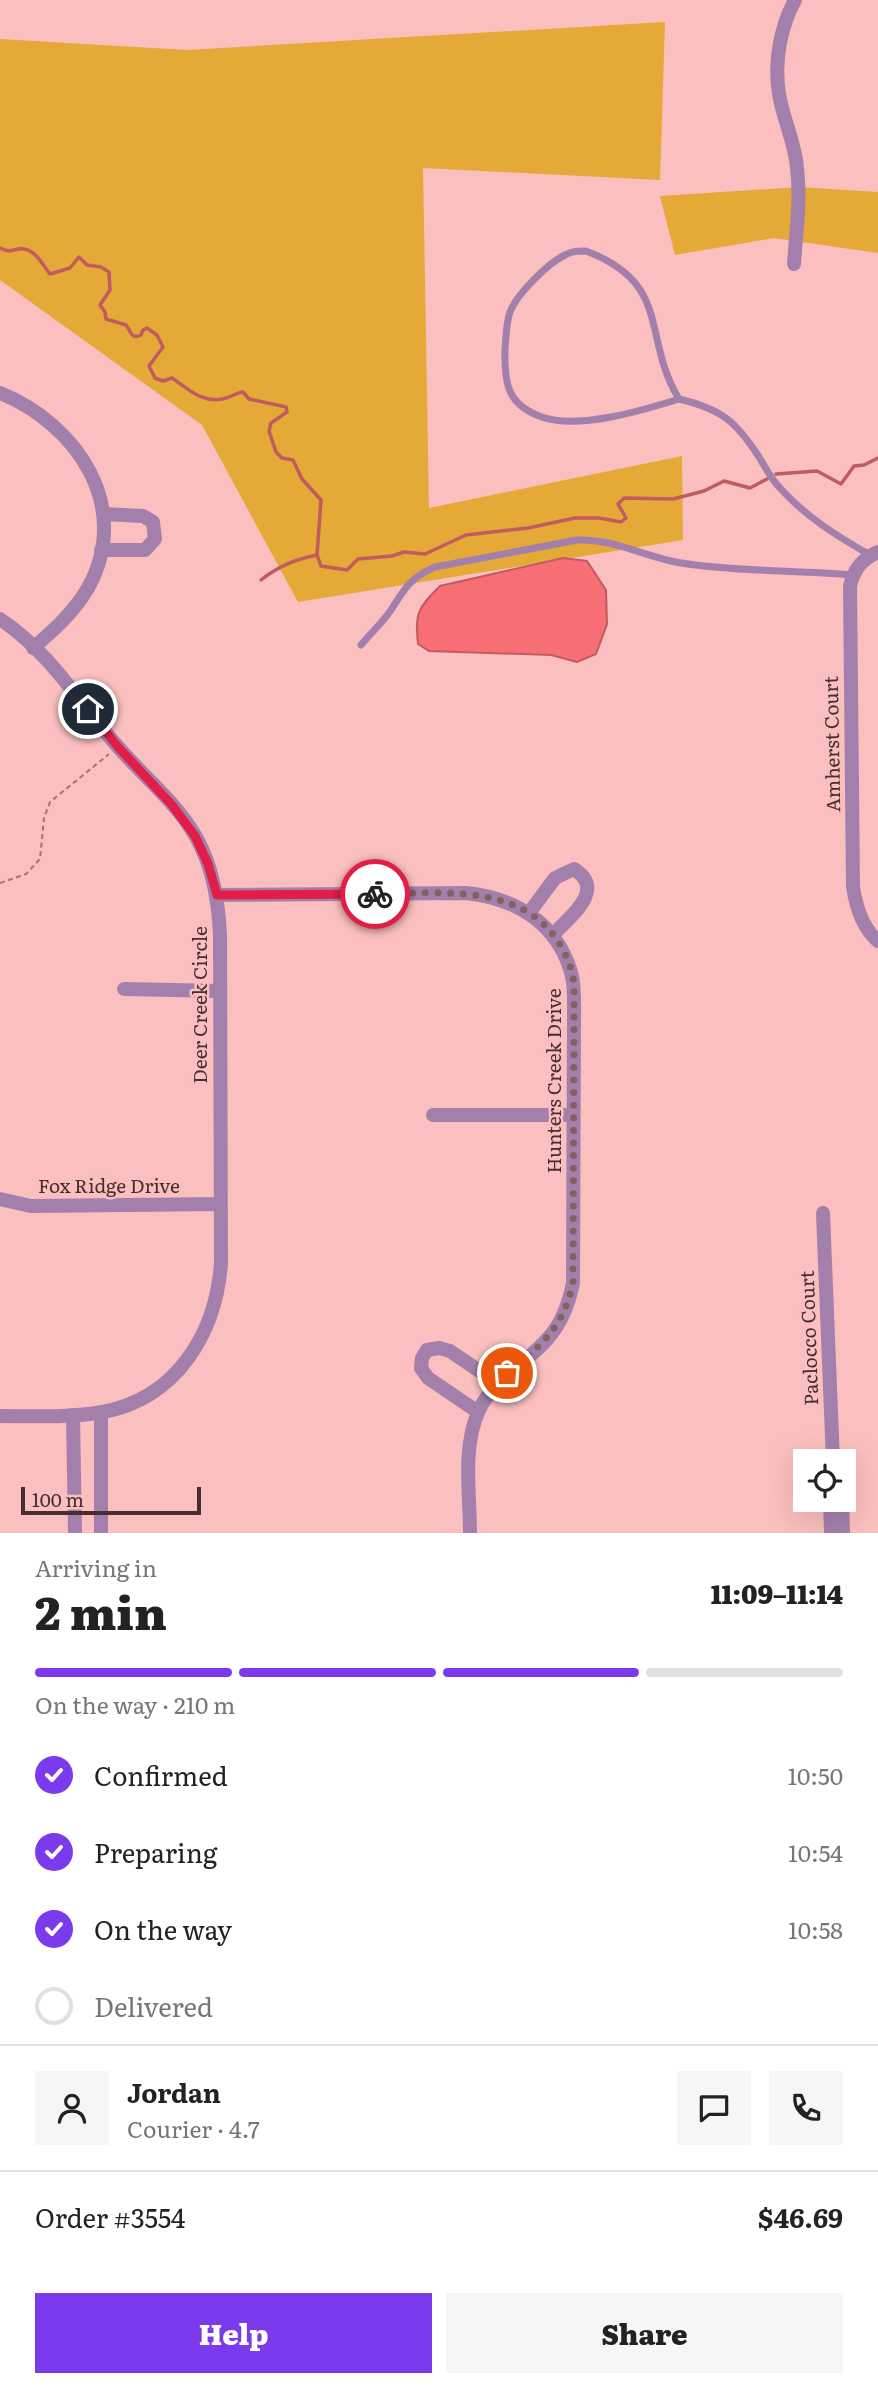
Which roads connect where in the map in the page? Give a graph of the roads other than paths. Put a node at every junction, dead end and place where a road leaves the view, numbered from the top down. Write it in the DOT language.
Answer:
graph roads {
  1 [pos="795,0"];
  2 [pos="793,264"];
  3 [pos="0,393"];
  4 [pos="679,398"];
  5 [pos="103,514"];
  6 [pos="101,550"];
  7 [pos="874,554"];
  8 [pos="852,575"];
  9 [pos="0,619"];
  10 [pos="361,645"];
  11 [pos="33,648"];
  12 [pos="217,895"];
  13 [pos="529,913"];
  14 [pos="553,936"];
  15 [pos="878,941"];
  16 [pos="124,989"];
  17 [pos="220,991"];
  18 [pos="433,1115"];
  19 [pos="573,1115"];
  20 [pos="0,1199"];
  21 [pos="220,1204"];
  22 [pos="823,1213"];
  23 [pos="497,1383"];
  24 [pos="101,1412"];
  25 [pos="478,1412"];
  26 [pos="73,1415"];
  27 [pos="0,1416"];
  28 [pos="833,1449"];
  29 [pos="830,1512"];
  30 [pos="842,1512"];
  31 [pos="75,1533"];
  32 [pos="101,1533"];
  33 [pos="470,1533"];
  34 [pos="831,1533"];
  35 [pos="843,1533"];
  1 -- 2 [label="street"];
  3 -- 5 [label="street"];
  4 -- 4 [label="lane"];
  4 -- 7 [label="lane"];
  5 -- 6 [label="street"];
  5 -- 6 [label="street"];
  6 -- 11 [label="street"];
  7 -- 8 [label="street"];
  8 -- 10 [label="lane"];
  8 -- 15 [label="street, Amherst Court"];
  9 -- 11 [label="street, Deer Creek Circle"];
  11 -- 12 [label="street, Deer Creek Circle"];
  12 -- 13 [label="street, Hunters Creek Drive"];
  12 -- 17 [label="street, Deer Creek Circle"];
  13 -- 14 [label="street, Hunters Creek Drive"];
  13 -- 14 [label="street"];
  14 -- 19 [label="street, Hunters Creek Drive"];
  16 -- 17 [label="street"];
  17 -- 21 [label="street, Deer Creek Circle"];
  18 -- 19 [label="street"];
  19 -- 23 [label="street, Hunters Creek Drive"];
  20 -- 21 [label="street, Fox Ridge Drive"];
  21 -- 24 [label="street, Deer Creek Circle"];
  22 -- 28 [label="street, Paclocco Court"];
  23 -- 25 [label="street, Hunters Creek Drive"];
  23 -- 25 [label="street"];
  24 -- 26 [label="street, Deer Creek Circle"];
  24 -- 32 [label="street"];
  25 -- 33 [label="street, Hunters Creek Drive"];
  26 -- 27 [label="street, Deer Creek Circle"];
  26 -- 31 [label="street"];
  29 -- 34 [label="street"];
  30 -- 35 [label="street"];
}
